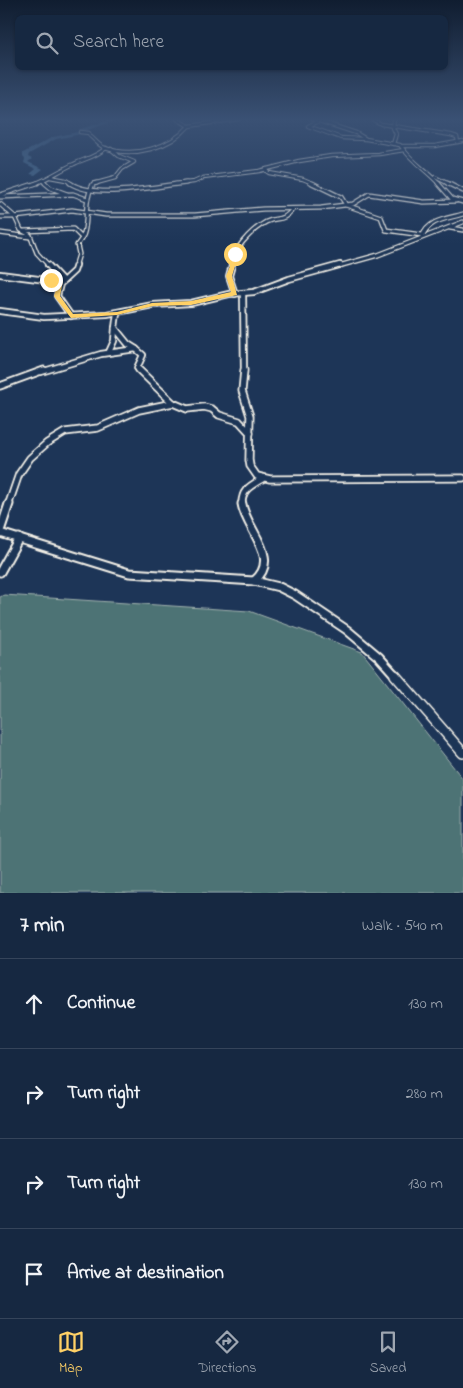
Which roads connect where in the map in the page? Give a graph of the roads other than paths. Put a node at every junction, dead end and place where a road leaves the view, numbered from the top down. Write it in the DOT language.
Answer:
graph roads {
  1 [pos="85,161"];
  2 [pos="131,161"];
  3 [pos="303,161"];
  4 [pos="412,161"];
  5 [pos="267,169"];
  6 [pos="252,171"];
  7 [pos="268,174"];
  8 [pos="431,175"];
  9 [pos="50,178"];
  10 [pos="43,181"];
  11 [pos="463,190"];
  12 [pos="90,191"];
  13 [pos="70,194"];
  14 [pos="0,196"];
  15 [pos="87,199"];
  16 [pos="456,201"];
  17 [pos="463,202"];
  18 [pos="0,204"];
  19 [pos="346,205"];
  20 [pos="6,207"];
  21 [pos="294,208"];
  22 [pos="86,210"];
  23 [pos="463,214"];
  24 [pos="2,217"];
  25 [pos="15,217"];
  26 [pos="463,222"];
  27 [pos="450,228"];
  28 [pos="463,230"];
  29 [pos="24,231"];
  30 [pos="0,233"];
  31 [pos="30,236"];
  32 [pos="422,236"];
  33 [pos="82,238"];
  34 [pos="0,274"];
  35 [pos="62,282"];
  36 [pos="243,293"];
  37 [pos="234,294"];
  38 [pos="0,311"];
  39 [pos="117,313"];
  40 [pos="71,316"];
  41 [pos="115,328"];
  42 [pos="136,349"];
  43 [pos="109,352"];
  44 [pos="0,386"];
  45 [pos="173,403"];
  46 [pos="250,433"];
  47 [pos="262,478"];
  48 [pos="463,478"];
  49 [pos="0,532"];
  50 [pos="19,538"];
  51 [pos="0,572"];
  52 [pos="254,582"];
  53 [pos="463,753"];
  1 -- 9 [label="street"];
  2 -- 12 [label="street"];
  3 -- 5 [label="street"];
  4 -- 8 [label="street"];
  5 -- 6 [label="street"];
  5 -- 7 [label="street"];
  6 -- 7 [label="street"];
  6 -- 12 [label="street"];
  7 -- 19 [label="street"];
  8 -- 11 [label="street"];
  8 -- 16 [label="street"];
  9 -- 10 [label="street"];
  9 -- 12 [label="street"];
  10 -- 13 [label="street"];
  10 -- 14 [label="street"];
  12 -- 15 [label="street"];
  13 -- 14 [label="street"];
  13 -- 15 [label="street"];
  15 -- 22 [label="street"];
  16 -- 17 [label="street"];
  16 -- 19 [label="street"];
  18 -- 20 [label="street"];
  19 -- 21 [label="street"];
  19 -- 32 [label="street"];
  20 -- 24 [label="street"];
  20 -- 25 [label="street"];
  21 -- 22 [label="street"];
  21 -- 37 [label="street"];
  22 -- 25 [label="street"];
  22 -- 33 [label="street"];
  23 -- 32 [label="street"];
  24 -- 25 [label="street"];
  25 -- 29 [label="street"];
  26 -- 27 [label="street"];
  27 -- 28 [label="street"];
  27 -- 32 [label="street"];
  29 -- 31 [label="street"];
  29 -- 33 [label="street"];
  30 -- 31 [label="street"];
  31 -- 35 [label="street"];
  32 -- 36 [label="street"];
  33 -- 35 [label="street"];
  34 -- 35 [label="street"];
  35 -- 40 [label="street"];
  36 -- 37 [label="street"];
  36 -- 46 [label="street"];
  37 -- 39 [label="street"];
  38 -- 40 [label="street"];
  39 -- 40 [label="street"];
  39 -- 41 [label="street"];
  41 -- 42 [label="street"];
  41 -- 43 [label="street"];
  42 -- 43 [label="street"];
  42 -- 45 [label="street"];
  43 -- 44 [label="street"];
  45 -- 46 [label="street"];
  45 -- 49 [label="street"];
  46 -- 47 [label="street"];
  47 -- 48 [label="street"];
  47 -- 52 [label="street"];
  49 -- 50 [label="street"];
  50 -- 51 [label="street"];
  50 -- 52 [label="street"];
  52 -- 53 [label="street"];
}
